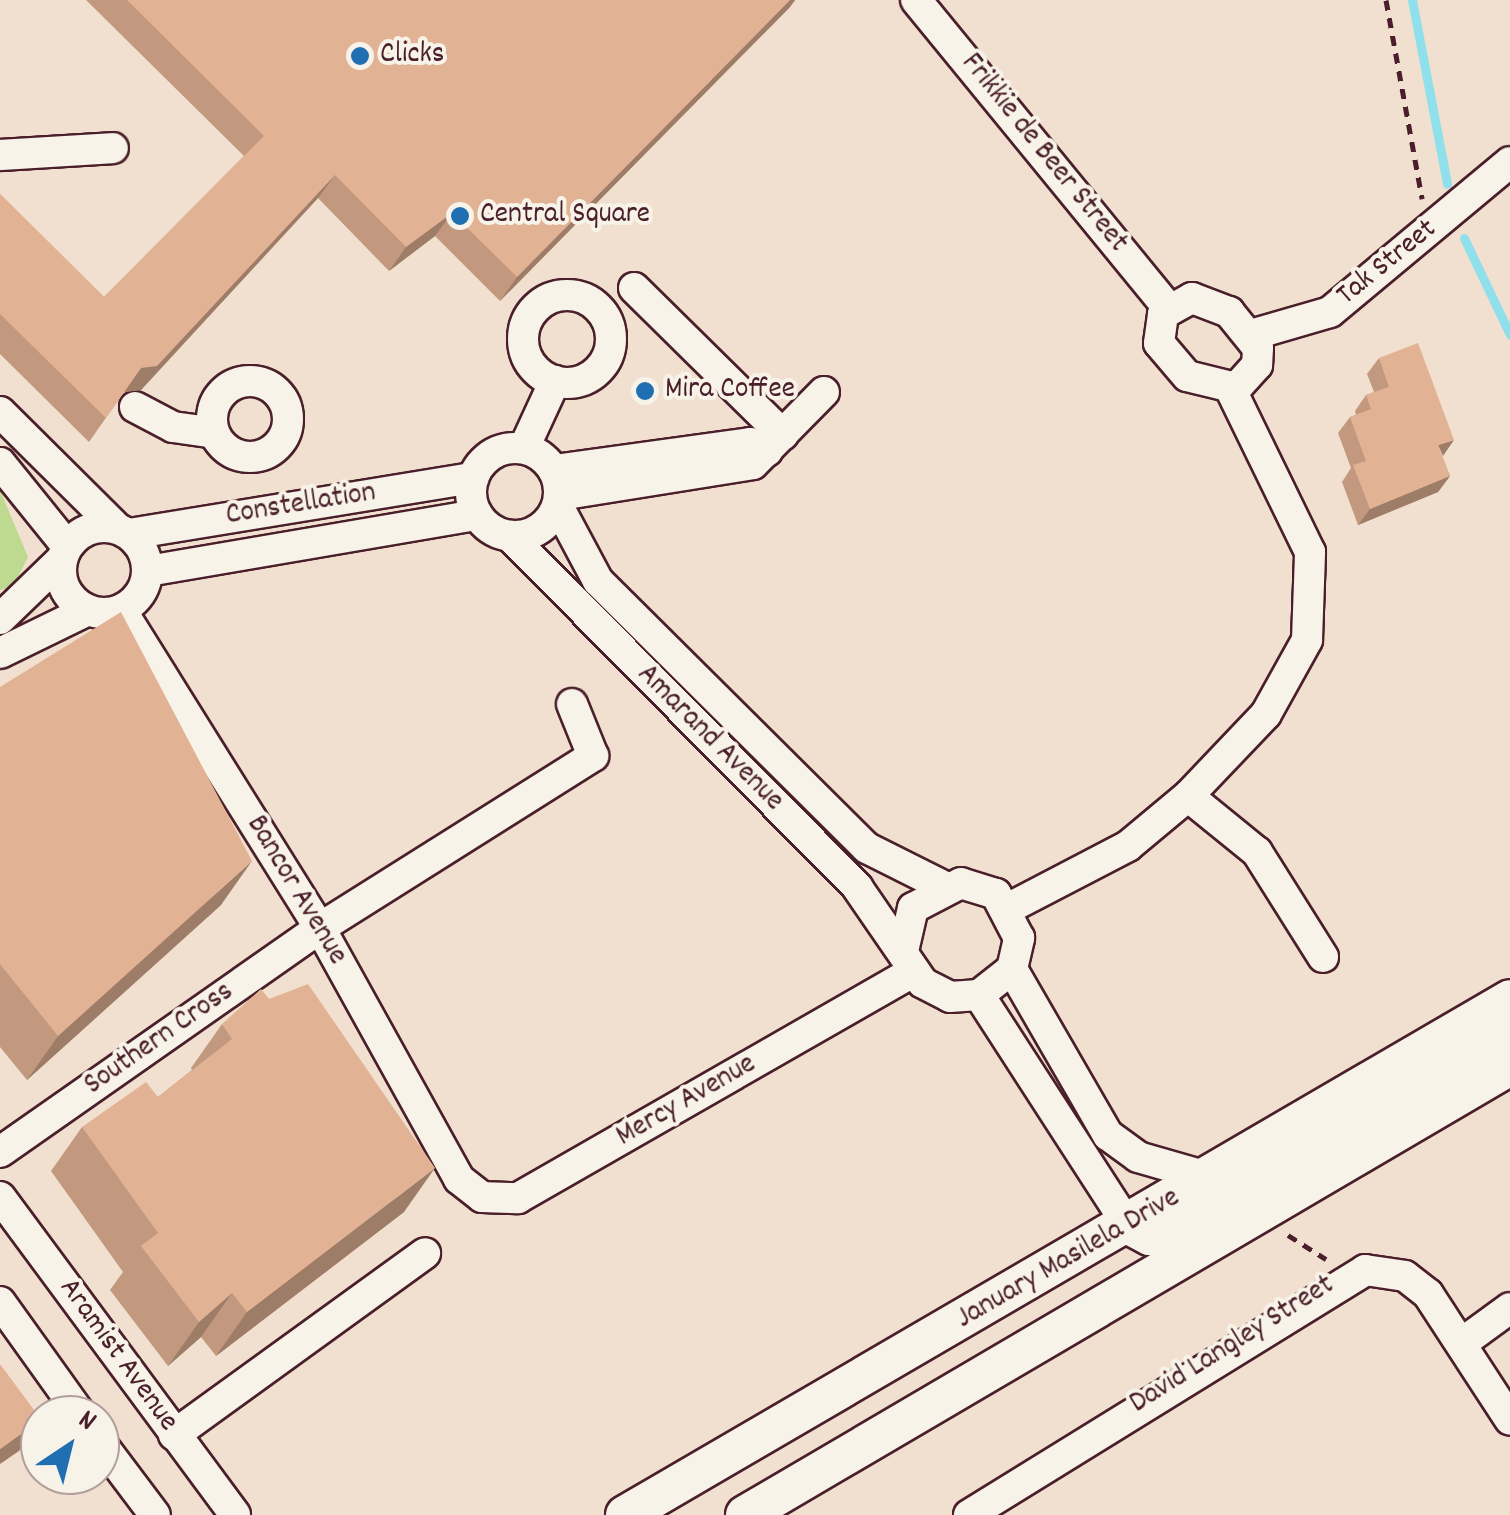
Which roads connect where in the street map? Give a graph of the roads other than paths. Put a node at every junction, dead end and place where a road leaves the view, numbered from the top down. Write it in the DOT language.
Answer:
graph roads {
  1 [pos="916,0"];
  2 [pos="112,148"];
  3 [pos="0,155"];
  4 [pos="1510,162"];
  5 [pos="634,288"];
  6 [pos="1168,310"];
  7 [pos="1251,335"];
  8 [pos="554,381"];
  9 [pos="1230,388"];
  10 [pos="824,392"];
  11 [pos="135,407"];
  12 [pos="0,412"];
  13 [pos="210,432"];
  14 [pos="775,443"];
  15 [pos="524,448"];
  16 [pos="270,456"];
  17 [pos="0,462"];
  18 [pos="473,478"];
  19 [pos="557,490"];
  20 [pos="288,508"];
  21 [pos="477,515"];
  22 [pos="123,531"];
  23 [pos="510,536"];
  24 [pos="65,552"];
  25 [pos="148,572"];
  26 [pos="88,610"];
  27 [pos="121,610"];
  28 [pos="0,619"];
  29 [pos="0,653"];
  30 [pos="572,704"];
  31 [pos="1188,796"];
  32 [pos="943,886"];
  33 [pos="1008,908"];
  34 [pos="320,928"];
  35 [pos="1323,956"];
  36 [pos="908,959"];
  37 [pos="1012,969"];
  38 [pos="979,996"];
  39 [pos="1510,999"];
  40 [pos="1510,1038"];
  41 [pos="1510,1066"];
  42 [pos="0,1152"];
  43 [pos="1211,1178"];
  44 [pos="460,1179"];
  45 [pos="0,1197"];
  46 [pos="1127,1224"];
  47 [pos="426,1253"];
  48 [pos="0,1302"];
  49 [pos="1510,1308"];
  50 [pos="1462,1343"];
  51 [pos="67,1395"];
  52 [pos="1510,1420"];
  53 [pos="174,1436"];
  54 [pos="120,1469"];
  55 [pos="155,1515"];
  56 [pos="235,1515"];
  57 [pos="625,1515"];
  58 [pos="745,1515"];
  59 [pos="969,1515"];
  1 -- 6 [label="street, Frikkie de Beer Street"];
  2 -- 3 [label="street"];
  4 -- 7 [label="street, Tak Street"];
  5 -- 14 [label="street"];
  6 -- 7 [label="street"];
  6 -- 9 [label="street"];
  7 -- 9 [label="street"];
  8 -- 15 [label="street"];
  9 -- 31 [label="street"];
  10 -- 14 [label="street"];
  11 -- 13 [label="street"];
  12 -- 22 [label="street"];
  13 -- 16 [label="street"];
  13 -- 16 [label="street"];
  14 -- 19 [label="street"];
  15 -- 18 [label="street"];
  15 -- 19 [label="street"];
  16 -- 20 [label="street"];
  17 -- 24 [label="street"];
  18 -- 20 [label="street, Constellation"];
  18 -- 21 [label="street"];
  19 -- 23 [label="street"];
  19 -- 32 [label="street, Amarand Avenue"];
  20 -- 22 [label="street, Constellation"];
  21 -- 23 [label="street"];
  21 -- 25 [label="street, Constellation"];
  22 -- 24 [label="street"];
  22 -- 25 [label="street"];
  23 -- 36 [label="street, Amarand Avenue"];
  24 -- 26 [label="street"];
  24 -- 28 [label="street"];
  25 -- 27 [label="street"];
  26 -- 27 [label="street"];
  26 -- 29 [label="street"];
  27 -- 34 [label="street, Bancor Avenue"];
  30 -- 34 [label="street, Southern Cross"];
  31 -- 33 [label="street"];
  31 -- 35 [label="street"];
  32 -- 33 [label="street"];
  32 -- 36 [label="street"];
  33 -- 37 [label="street"];
  34 -- 42 [label="street, Southern Cross"];
  34 -- 44 [label="street, Bancor Avenue"];
  36 -- 38 [label="street"];
  36 -- 44 [label="street, Mercy Avenue"];
  37 -- 38 [label="street"];
  37 -- 43 [label="street"];
  38 -- 46 [label="street"];
  39 -- 43 [label="main road, January Masilela Drive"];
  40 -- 46 [label="main road"];
  41 -- 58 [label="main road, January Masilela Drive"];
  43 -- 46 [label="main road, January Masilela Drive"];
  45 -- 53 [label="street, Aramist Avenue"];
  46 -- 57 [label="main road, January Masilela Drive"];
  47 -- 53 [label="street"];
  48 -- 51 [label="street"];
  49 -- 50 [label="street"];
  50 -- 52 [label="street, David Langley Street"];
  50 -- 59 [label="street, David Langley Street"];
  53 -- 56 [label="street, Aramist Avenue"];
  54 -- 55 [label="street"];
}
